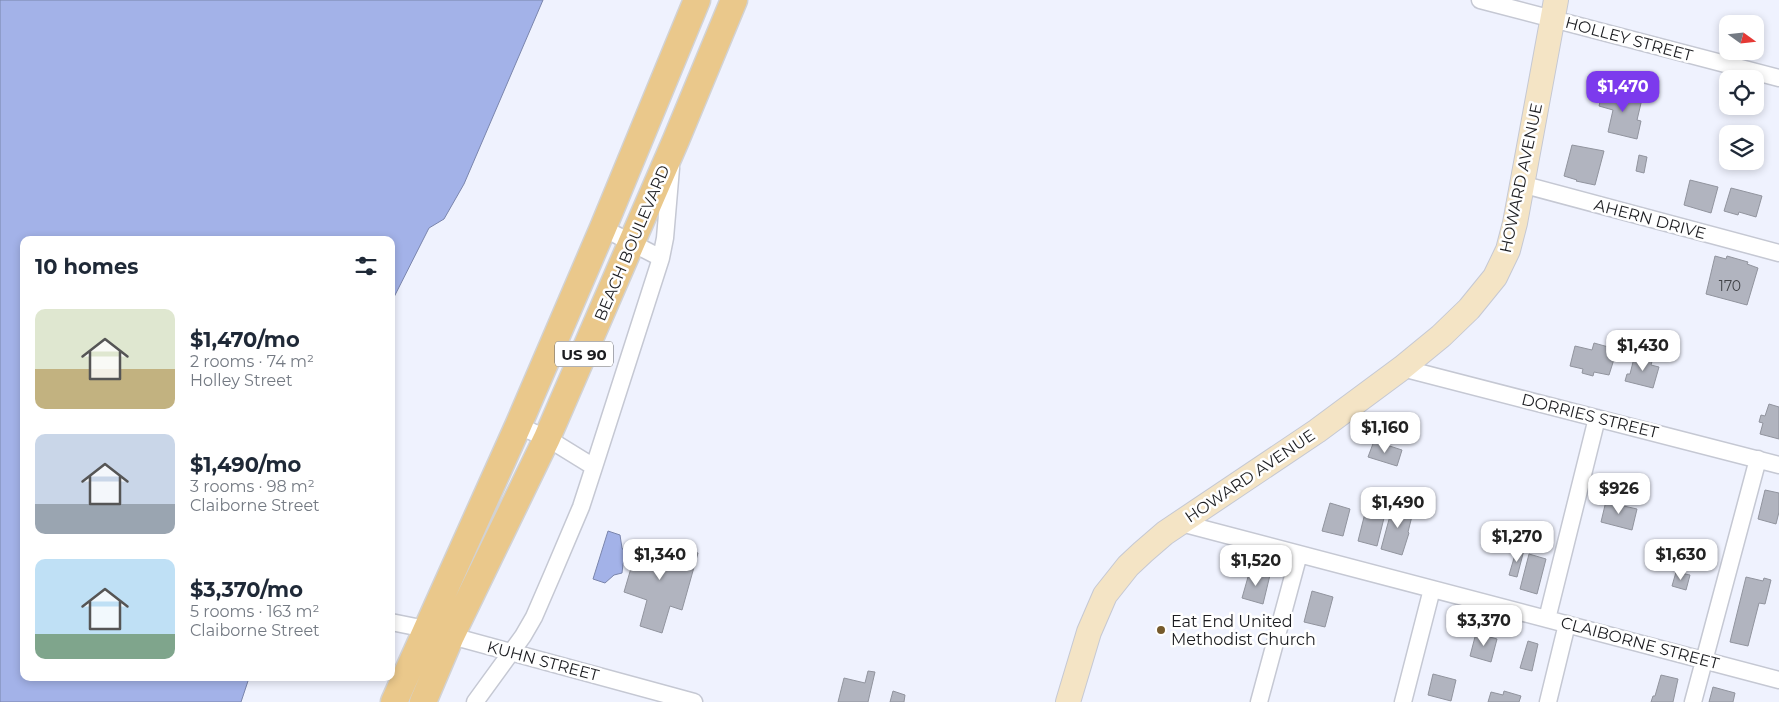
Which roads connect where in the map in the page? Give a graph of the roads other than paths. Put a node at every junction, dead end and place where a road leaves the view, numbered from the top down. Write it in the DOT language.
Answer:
graph roads {
  1 [pos="697,0"];
  2 [pos="734,0"];
  3 [pos="1480,0"];
  4 [pos="1555,9"];
  5 [pos="1779,78"];
  6 [pos="676,140"];
  7 [pos="1521,184"];
  8 [pos="603,228"];
  9 [pos="632,243"];
  10 [pos="1779,253"];
  11 [pos="661,258"];
  12 [pos="1402,368"];
  13 [pos="1597,418"];
  14 [pos="518,426"];
  15 [pos="548,438"];
  16 [pos="1758,459"];
  17 [pos="1779,465"];
  18 [pos="594,467"];
  19 [pos="1181,523"];
  20 [pos="1299,554"];
  21 [pos="1432,589"];
  22 [pos="1547,619"];
  23 [pos="395,623"];
  24 [pos="1567,624"];
  25 [pos="426,629"];
  26 [pos="451,636"];
  27 [pos="511,653"];
  28 [pos="1704,660"];
  29 [pos="1779,680"];
  30 [pos="394,702"];
  31 [pos="423,702"];
  32 [pos="475,702"];
  33 [pos="694,702"];
  34 [pos="1068,702"];
  35 [pos="1258,702"];
  36 [pos="1403,702"];
  37 [pos="1548,702"];
  38 [pos="1693,702"];
  1 -- 8 [label="main road, BEACH BOULEVARD / US 90"];
  2 -- 6 [label="main road, BEACH BOULEVARD / US 90"];
  3 -- 4 [label="street, HOLLEY STREET"];
  4 -- 5 [label="street, HOLLEY STREET"];
  4 -- 7 [label="main road, HOWARD AVENUE"];
  6 -- 9 [label="main road, BEACH BOULEVARD / US 90"];
  6 -- 11 [label="street"];
  7 -- 10 [label="street, AHERN DRIVE"];
  7 -- 12 [label="main road, HOWARD AVENUE"];
  8 -- 9 [label="street"];
  8 -- 14 [label="main road, BEACH BOULEVARD / US 90"];
  9 -- 11 [label="street"];
  9 -- 15 [label="main road, BEACH BOULEVARD / US 90"];
  11 -- 18 [label="street"];
  12 -- 13 [label="street, DORRIES STREET"];
  12 -- 19 [label="main road, HOWARD AVENUE"];
  13 -- 16 [label="street, DORRIES STREET"];
  13 -- 22 [label="street"];
  14 -- 15 [label="street"];
  14 -- 25 [label="main road, BEACH BOULEVARD / US 90"];
  15 -- 18 [label="street"];
  15 -- 26 [label="main road, BEACH BOULEVARD / US 90"];
  16 -- 17 [label="street, DORRIES STREET"];
  16 -- 28 [label="street"];
  18 -- 27 [label="street"];
  19 -- 20 [label="street, CLAIBORNE STREET"];
  19 -- 34 [label="main road, HOWARD AVENUE"];
  20 -- 21 [label="street, CLAIBORNE STREET"];
  20 -- 35 [label="street"];
  21 -- 22 [label="street, CLAIBORNE STREET"];
  21 -- 36 [label="street"];
  22 -- 24 [label="street, CLAIBORNE STREET"];
  23 -- 25 [label="street, KUHN STREET"];
  24 -- 28 [label="street, CLAIBORNE STREET"];
  24 -- 37 [label="street"];
  25 -- 26 [label="street, KUHN STREET"];
  25 -- 30 [label="main road, BEACH BOULEVARD / US 90"];
  26 -- 27 [label="street, KUHN STREET"];
  26 -- 31 [label="main road, BEACH BOULEVARD / US 90"];
  27 -- 32 [label="street"];
  27 -- 33 [label="street, KUHN STREET"];
  28 -- 29 [label="street, CLAIBORNE STREET"];
  28 -- 38 [label="street"];
}
